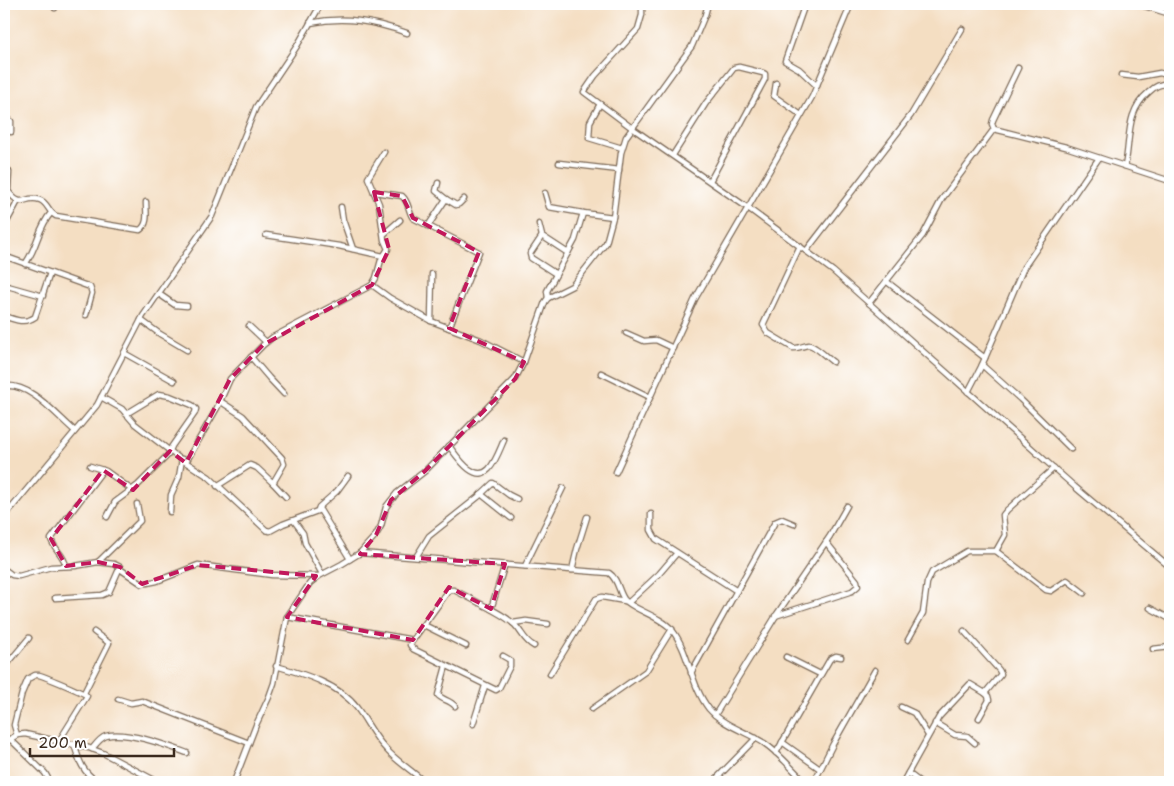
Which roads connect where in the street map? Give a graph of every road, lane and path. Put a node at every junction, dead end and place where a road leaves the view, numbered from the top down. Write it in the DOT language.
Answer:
graph roads {
  1 [pos="321,4"];
  2 [pos="642,4"];
  3 [pos="708,4"];
  4 [pos="804,4"];
  5 [pos="851,4"];
  6 [pos="1138,4"];
  7 [pos="1170,14"];
  8 [pos="310,23"];
  9 [pos="962,29"];
  10 [pos="407,33"];
  11 [pos="1018,68"];
  12 [pos="1121,74"];
  13 [pos="1170,76"];
  14 [pos="776,83"];
  15 [pos="1170,84"];
  16 [pos="817,86"];
  17 [pos="600,104"];
  18 [pos="801,115"];
  19 [pos="4,118"];
  20 [pos="632,128"];
  21 [pos="994,129"];
  22 [pos="11,132"];
  23 [pos="622,148"];
  24 [pos="384,152"];
  25 [pos="673,155"];
  26 [pos="1098,158"];
  27 [pos="559,163"];
  28 [pos="4,164"];
  29 [pos="1125,166"];
  30 [pos="619,170"];
  31 [pos="710,181"];
  32 [pos="1170,181"];
  33 [pos="438,183"];
  34 [pos="374,192"];
  35 [pos="544,193"];
  36 [pos="446,199"];
  37 [pos="464,199"];
  38 [pos="18,201"];
  39 [pos="146,202"];
  40 [pos="341,207"];
  41 [pos="748,208"];
  42 [pos="51,213"];
  43 [pos="583,213"];
  44 [pos="613,217"];
  45 [pos="400,220"];
  46 [pos="539,224"];
  47 [pos="428,226"];
  48 [pos="4,228"];
  49 [pos="384,234"];
  50 [pos="266,235"];
  51 [pos="542,236"];
  52 [pos="800,246"];
  53 [pos="353,249"];
  54 [pos="806,251"];
  55 [pos="568,253"];
  56 [pos="4,256"];
  57 [pos="383,256"];
  58 [pos="25,264"];
  59 [pos="50,273"];
  60 [pos="432,274"];
  61 [pos="556,274"];
  62 [pos="886,281"];
  63 [pos="372,285"];
  64 [pos="4,286"];
  65 [pos="159,294"];
  66 [pos="43,296"];
  67 [pos="548,298"];
  68 [pos="869,303"];
  69 [pos="187,306"];
  70 [pos="86,315"];
  71 [pos="4,316"];
  72 [pos="141,320"];
  73 [pos="431,321"];
  74 [pos="248,326"];
  75 [pos="449,328"];
  76 [pos="626,333"];
  77 [pos="266,342"];
  78 [pos="672,348"];
  79 [pos="186,350"];
  80 [pos="124,354"];
  81 [pos="251,357"];
  82 [pos="985,358"];
  83 [pos="524,362"];
  84 [pos="833,362"];
  85 [pos="982,365"];
  86 [pos="601,373"];
  87 [pos="174,381"];
  88 [pos="4,386"];
  89 [pos="968,392"];
  90 [pos="284,394"];
  91 [pos="101,397"];
  92 [pos="650,397"];
  93 [pos="220,401"];
  94 [pos="126,414"];
  95 [pos="74,431"];
  96 [pos="504,440"];
  97 [pos="449,446"];
  98 [pos="1071,448"];
  99 [pos="170,451"];
  100 [pos="184,461"];
  101 [pos="90,466"];
  102 [pos="1054,468"];
  103 [pos="103,470"];
  104 [pos="616,472"];
  105 [pos="348,476"];
  106 [pos="273,483"];
  107 [pos="217,486"];
  108 [pos="563,488"];
  109 [pos="132,490"];
  110 [pos="481,494"];
  111 [pos="286,496"];
  112 [pos="517,499"];
  113 [pos="137,504"];
  114 [pos="847,506"];
  115 [pos="318,510"];
  116 [pos="170,512"];
  117 [pos="651,514"];
  118 [pos="107,516"];
  119 [pos="4,517"];
  120 [pos="586,517"];
  121 [pos="511,518"];
  122 [pos="294,521"];
  123 [pos="794,524"];
  124 [pos="826,542"];
  125 [pos="996,551"];
  126 [pos="360,553"];
  127 [pos="677,553"];
  128 [pos="416,557"];
  129 [pos="350,559"];
  130 [pos="98,562"];
  131 [pos="505,564"];
  132 [pos="66,566"];
  133 [pos="525,566"];
  134 [pos="1170,567"];
  135 [pos="120,569"];
  136 [pos="4,570"];
  137 [pos="572,570"];
  138 [pos="321,575"];
  139 [pos="737,591"];
  140 [pos="1084,593"];
  141 [pos="55,598"];
  142 [pos="627,602"];
  143 [pos="1150,608"];
  144 [pos="491,609"];
  145 [pos="775,616"];
  146 [pos="286,617"];
  147 [pos="1170,619"];
  148 [pos="513,623"];
  149 [pos="548,624"];
  150 [pos="424,625"];
  151 [pos="672,629"];
  152 [pos="964,631"];
  153 [pos="94,632"];
  154 [pos="29,638"];
  155 [pos="413,640"];
  156 [pos="908,640"];
  157 [pos="466,646"];
  158 [pos="534,646"];
  159 [pos="1170,647"];
  160 [pos="1153,649"];
  161 [pos="503,656"];
  162 [pos="786,657"];
  163 [pos="841,657"];
  164 [pos="276,666"];
  165 [pos="446,666"];
  166 [pos="4,668"];
  167 [pos="875,670"];
  168 [pos="691,672"];
  169 [pos="550,674"];
  170 [pos="820,674"];
  171 [pos="485,686"];
  172 [pos="84,693"];
  173 [pos="985,693"];
  174 [pos="118,699"];
  175 [pos="455,706"];
  176 [pos="901,707"];
  177 [pos="592,709"];
  178 [pos="715,715"];
  179 [pos="979,718"];
  180 [pos="935,723"];
  181 [pos="474,724"];
  182 [pos="17,735"];
  183 [pos="928,735"];
  184 [pos="756,738"];
  185 [pos="10,740"];
  186 [pos="58,741"];
  187 [pos="782,742"];
  188 [pos="4,743"];
  189 [pos="249,743"];
  190 [pos="975,743"];
  191 [pos="74,744"];
  192 [pos="92,749"];
  193 [pos="776,753"];
  194 [pos="187,754"];
  195 [pos="820,769"];
  196 [pos="908,773"];
  197 [pos="50,782"];
  198 [pos="98,782"];
  199 [pos="158,782"];
  200 [pos="234,782"];
  201 [pos="424,782"];
  202 [pos="713,782"];
  203 [pos="805,782"];
  204 [pos="814,782"];
  205 [pos="903,782"];
  206 [pos="920,782"];
  1 -- 8 [label="street"];
  2 -- 17 [label="street"];
  3 -- 20 [label="street"];
  4 -- 16 [label="street"];
  5 -- 16 [label="street"];
  6 -- 7 [label="street"];
  8 -- 10 [label="street"];
  8 -- 65 [label="street"];
  9 -- 54 [label="street"];
  11 -- 21 [label="street"];
  12 -- 13 [label="street"];
  14 -- 18 [label="street"];
  15 -- 29 [label="street"];
  16 -- 18 [label="street"];
  17 -- 20 [label="street"];
  17 -- 23 [label="street"];
  18 -- 41 [label="street"];
  19 -- 22 [label="street"];
  20 -- 23 [label="street"];
  20 -- 25 [label="street"];
  21 -- 26 [label="street"];
  21 -- 62 [label="street"];
  23 -- 30 [label="street"];
  24 -- 34 [label="street"];
  25 -- 31 [label="street"];
  25 -- 31 [label="street"];
  26 -- 29 [label="street"];
  26 -- 82 [label="street"];
  27 -- 30 [label="street"];
  28 -- 38 [label="street"];
  29 -- 32 [label="street"];
  30 -- 44 [label="street"];
  31 -- 41 [label="street"];
  33 -- 36 [label="street"];
  34 -- 47 [label="street"];
  34 -- 49 [label="street"];
  35 -- 43 [label="street"];
  36 -- 37 [label="street"];
  36 -- 47 [label="street"];
  38 -- 42 [label="street"];
  38 -- 48 [label="street"];
  39 -- 42 [label="street"];
  40 -- 53 [label="street"];
  41 -- 52 [label="street"];
  41 -- 78 [label="street"];
  42 -- 58 [label="street"];
  43 -- 44 [label="street"];
  43 -- 55 [label="street"];
  44 -- 67 [label="street"];
  45 -- 49 [label="street"];
  46 -- 51 [label="street"];
  47 -- 75 [label="street"];
  49 -- 57 [label="street"];
  50 -- 53 [label="street"];
  51 -- 55 [label="street"];
  51 -- 61 [label="street"];
  52 -- 54 [label="street"];
  52 -- 84 [label="street"];
  53 -- 57 [label="street"];
  54 -- 68 [label="street"];
  55 -- 61 [label="street"];
  56 -- 58 [label="street"];
  57 -- 63 [label="street"];
  58 -- 59 [label="street"];
  59 -- 66 [label="street"];
  59 -- 70 [label="street"];
  60 -- 73 [label="street"];
  61 -- 67 [label="street"];
  62 -- 68 [label="street"];
  62 -- 82 [label="street"];
  63 -- 73 [label="street"];
  63 -- 77 [label="street"];
  64 -- 66 [label="street"];
  65 -- 69 [label="street"];
  65 -- 72 [label="street"];
  66 -- 71 [label="street"];
  67 -- 83 [label="street"];
  68 -- 89 [label="street"];
  72 -- 79 [label="street"];
  72 -- 80 [label="street"];
  73 -- 75 [label="street"];
  74 -- 77 [label="street"];
  75 -- 83 [label="street"];
  76 -- 78 [label="street"];
  77 -- 81 [label="street"];
  78 -- 92 [label="street"];
  80 -- 87 [label="street"];
  80 -- 91 [label="street"];
  81 -- 90 [label="street"];
  81 -- 93 [label="street"];
  82 -- 85 [label="street"];
  83 -- 97 [label="street"];
  85 -- 89 [label="street"];
  85 -- 98 [label="street"];
  86 -- 92 [label="street"];
  88 -- 95 [label="street"];
  89 -- 102 [label="street"];
  91 -- 94 [label="street"];
  91 -- 95 [label="street"];
  92 -- 104 [label="street"];
  93 -- 100 [label="street"];
  93 -- 106 [label="street"];
  94 -- 99 [label="street"];
  94 -- 99 [label="street"];
  95 -- 119 [label="street"];
  96 -- 97 [label="street"];
  97 -- 126 [label="street"];
  99 -- 100 [label="street"];
  99 -- 109 [label="street"];
  100 -- 107 [label="street"];
  100 -- 116 [label="street"];
  101 -- 103 [label="street"];
  102 -- 125 [label="street"];
  102 -- 134 [label="street"];
  103 -- 109 [label="street"];
  103 -- 132 [label="street"];
  105 -- 115 [label="street"];
  106 -- 107 [label="street"];
  106 -- 111 [label="street"];
  107 -- 122 [label="street"];
  108 -- 133 [label="street"];
  109 -- 118 [label="street"];
  110 -- 112 [label="street"];
  110 -- 121 [label="street"];
  110 -- 128 [label="street"];
  113 -- 130 [label="street"];
  114 -- 124 [label="street"];
  115 -- 122 [label="street"];
  115 -- 129 [label="street"];
  117 -- 127 [label="street"];
  120 -- 137 [label="street"];
  122 -- 138 [label="street"];
  123 -- 139 [label="street"];
  124 -- 145 [label="street"];
  124 -- 145 [label="street"];
  125 -- 140 [label="street"];
  125 -- 156 [label="street"];
  126 -- 128 [label="street"];
  126 -- 129 [label="street"];
  127 -- 139 [label="street"];
  127 -- 142 [label="street"];
  128 -- 131 [label="street"];
  129 -- 138 [label="street"];
  130 -- 132 [label="street"];
  130 -- 135 [label="street"];
  131 -- 133 [label="street"];
  131 -- 144 [label="street"];
  132 -- 136 [label="street"];
  133 -- 137 [label="street"];
  135 -- 138 [label="street"];
  135 -- 141 [label="street"];
  137 -- 142 [label="street"];
  138 -- 146 [label="street"];
  139 -- 168 [label="street"];
  142 -- 151 [label="street"];
  142 -- 169 [label="street"];
  143 -- 147 [label="street"];
  144 -- 148 [label="street"];
  144 -- 150 [label="street"];
  145 -- 178 [label="street"];
  146 -- 155 [label="street"];
  146 -- 164 [label="street"];
  148 -- 149 [label="street"];
  148 -- 158 [label="street"];
  150 -- 155 [label="street"];
  150 -- 157 [label="street"];
  151 -- 168 [label="street"];
  151 -- 177 [label="street"];
  152 -- 173 [label="street"];
  153 -- 172 [label="street"];
  154 -- 166 [label="street"];
  155 -- 165 [label="street"];
  159 -- 160 [label="street"];
  161 -- 171 [label="street"];
  162 -- 170 [label="street"];
  163 -- 170 [label="street"];
  164 -- 189 [label="street"];
  164 -- 201 [label="street"];
  165 -- 171 [label="street"];
  165 -- 175 [label="street"];
  167 -- 195 [label="street"];
  168 -- 178 [label="street"];
  170 -- 187 [label="street"];
  171 -- 181 [label="street"];
  172 -- 182 [label="street"];
  172 -- 186 [label="street"];
  173 -- 179 [label="street"];
  173 -- 180 [label="street"];
  174 -- 189 [label="street"];
  176 -- 183 [label="street"];
  178 -- 184 [label="street"];
  180 -- 183 [label="street"];
  180 -- 190 [label="street"];
  182 -- 185 [label="street"];
  182 -- 186 [label="street"];
  183 -- 196 [label="street"];
  184 -- 193 [label="street"];
  184 -- 202 [label="street"];
  185 -- 188 [label="street"];
  185 -- 197 [label="street"];
  186 -- 191 [label="street"];
  187 -- 193 [label="street"];
  187 -- 195 [label="street"];
  189 -- 200 [label="street"];
  191 -- 192 [label="street"];
  191 -- 198 [label="street"];
  192 -- 194 [label="street"];
  192 -- 199 [label="street"];
  193 -- 203 [label="street"];
  195 -- 204 [label="street"];
  196 -- 205 [label="street"];
  196 -- 206 [label="street"];
}
